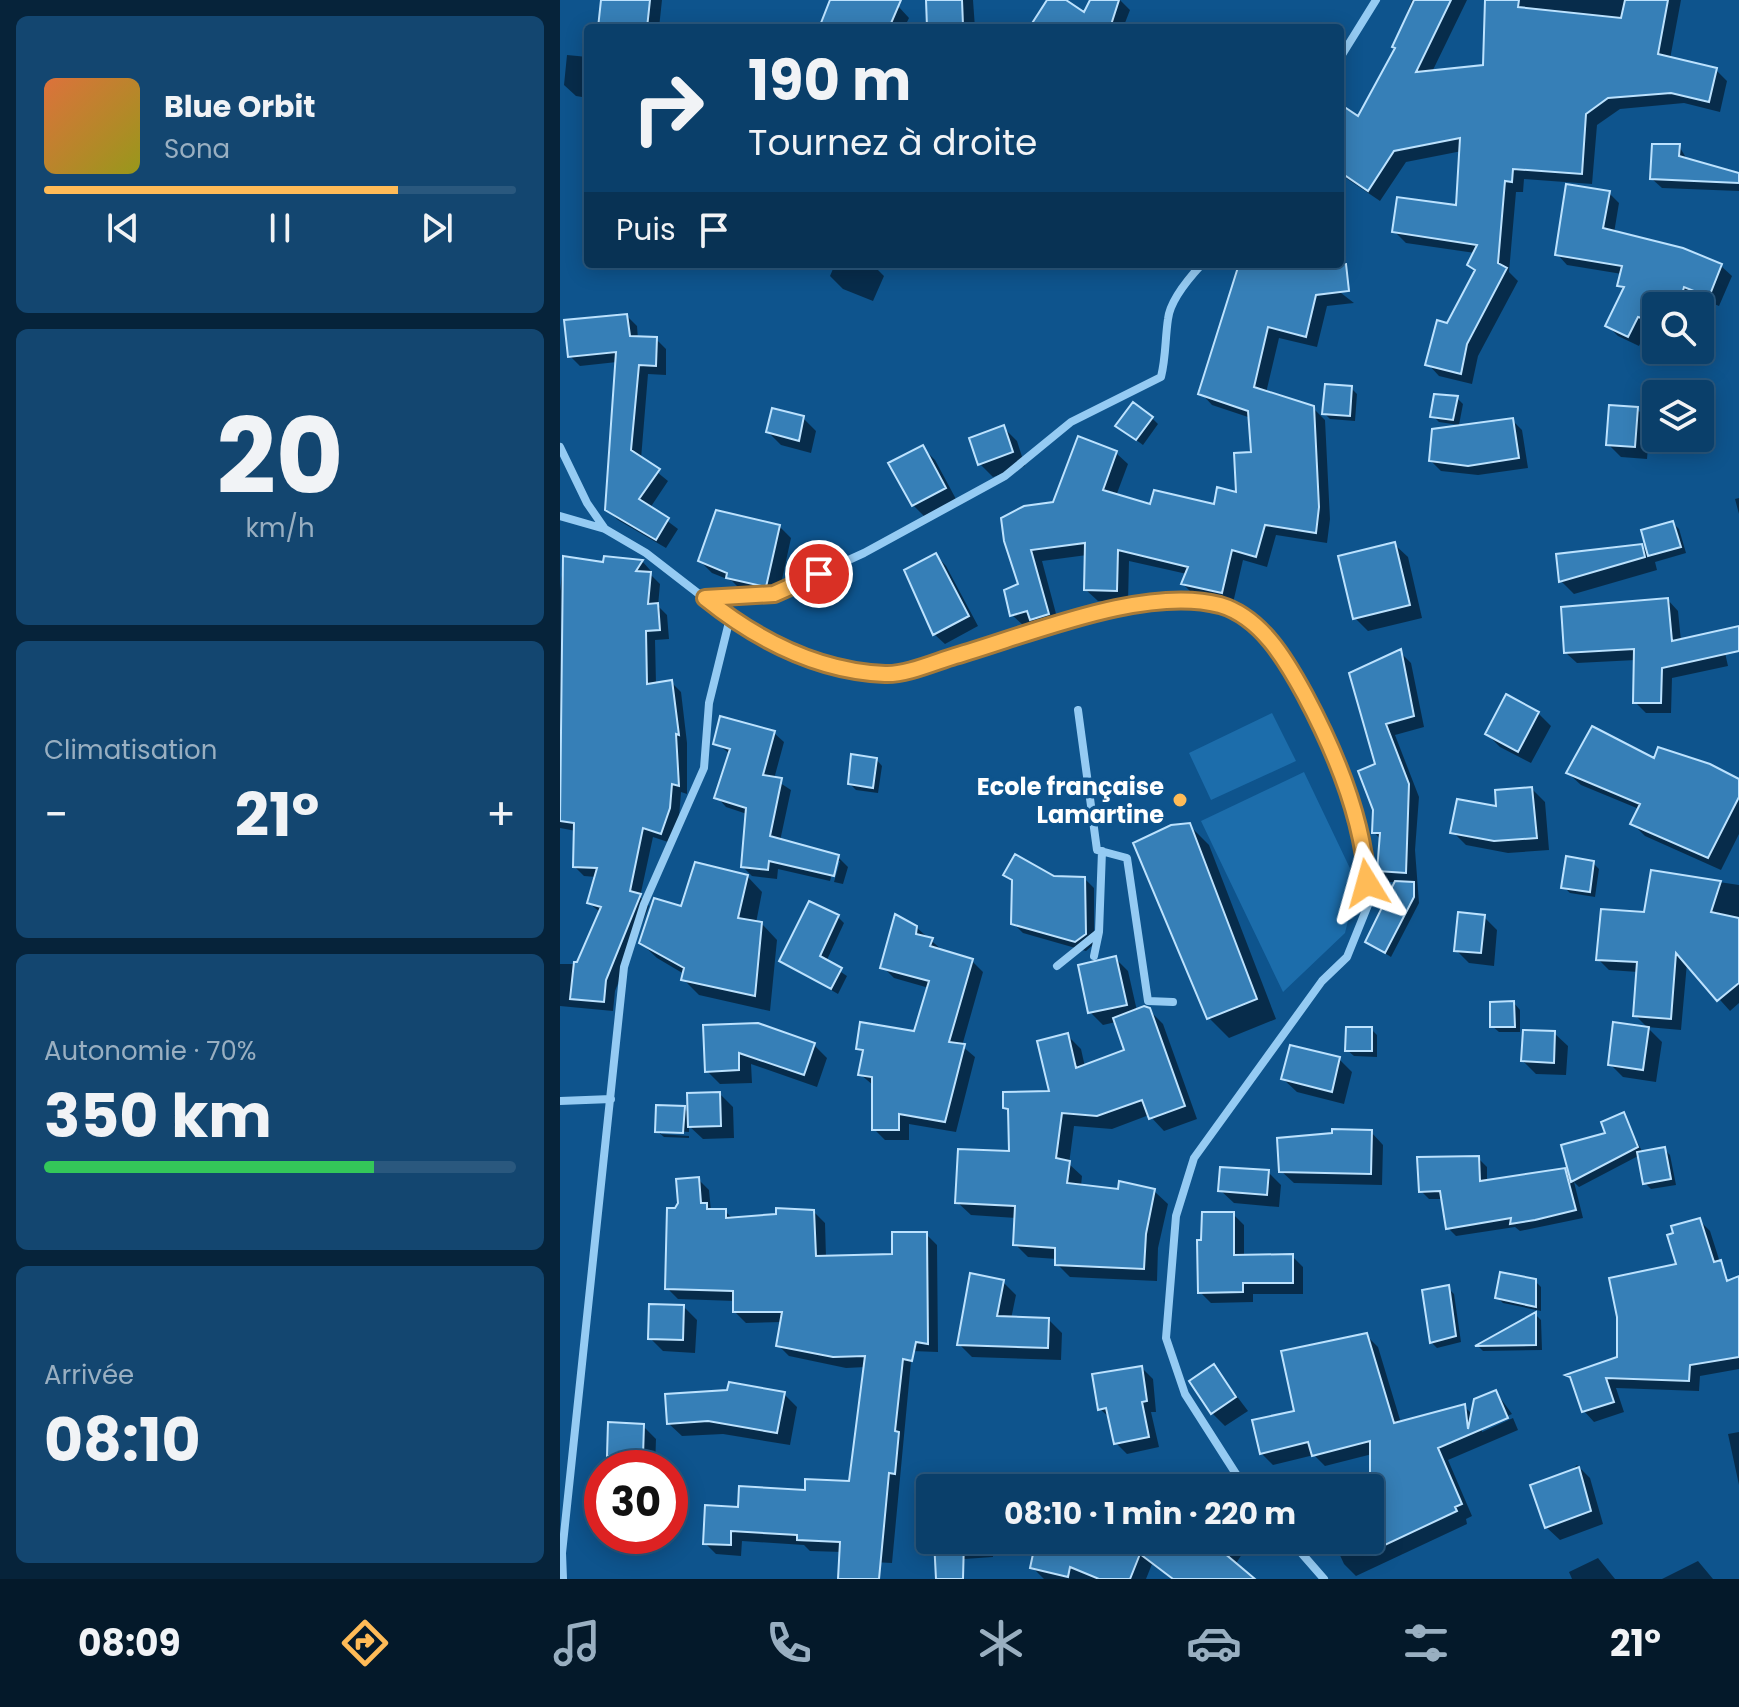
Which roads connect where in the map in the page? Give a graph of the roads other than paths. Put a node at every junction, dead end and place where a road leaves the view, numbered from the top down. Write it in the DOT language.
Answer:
graph roads {
  1 [pos="1376,0"];
  2 [pos="1344,52"];
  3 [pos="1199,268"];
  4 [pos="560,447"];
  5 [pos="560,516"];
  6 [pos="605,529"];
  7 [pos="705,598"];
  8 [pos="730,618"];
  9 [pos="1078,710"];
  10 [pos="1102,851"];
  11 [pos="1099,932"];
  12 [pos="1094,956"];
  13 [pos="1057,966"];
  14 [pos="1173,1002"];
  15 [pos="611,1099"];
  16 [pos="560,1101"];
  17 [pos="1236,1474"];
  18 [pos="1302,1554"];
  19 [pos="562,1575"];
  20 [pos="1324,1579"];
  1 -- 2 [label="street"];
  3 -- 7 [label="street"];
  4 -- 6 [label="street"];
  5 -- 6 [label="street"];
  6 -- 7 [label="street"];
  7 -- 8 [label="street"];
  8 -- 15 [label="street"];
  8 -- 17 [label="street"];
  9 -- 10 [label="street"];
  10 -- 11 [label="street"];
  10 -- 14 [label="street"];
  11 -- 12 [label="street"];
  11 -- 13 [label="street"];
  15 -- 16 [label="street"];
  15 -- 19 [label="street"];
  18 -- 20 [label="street"];
}
